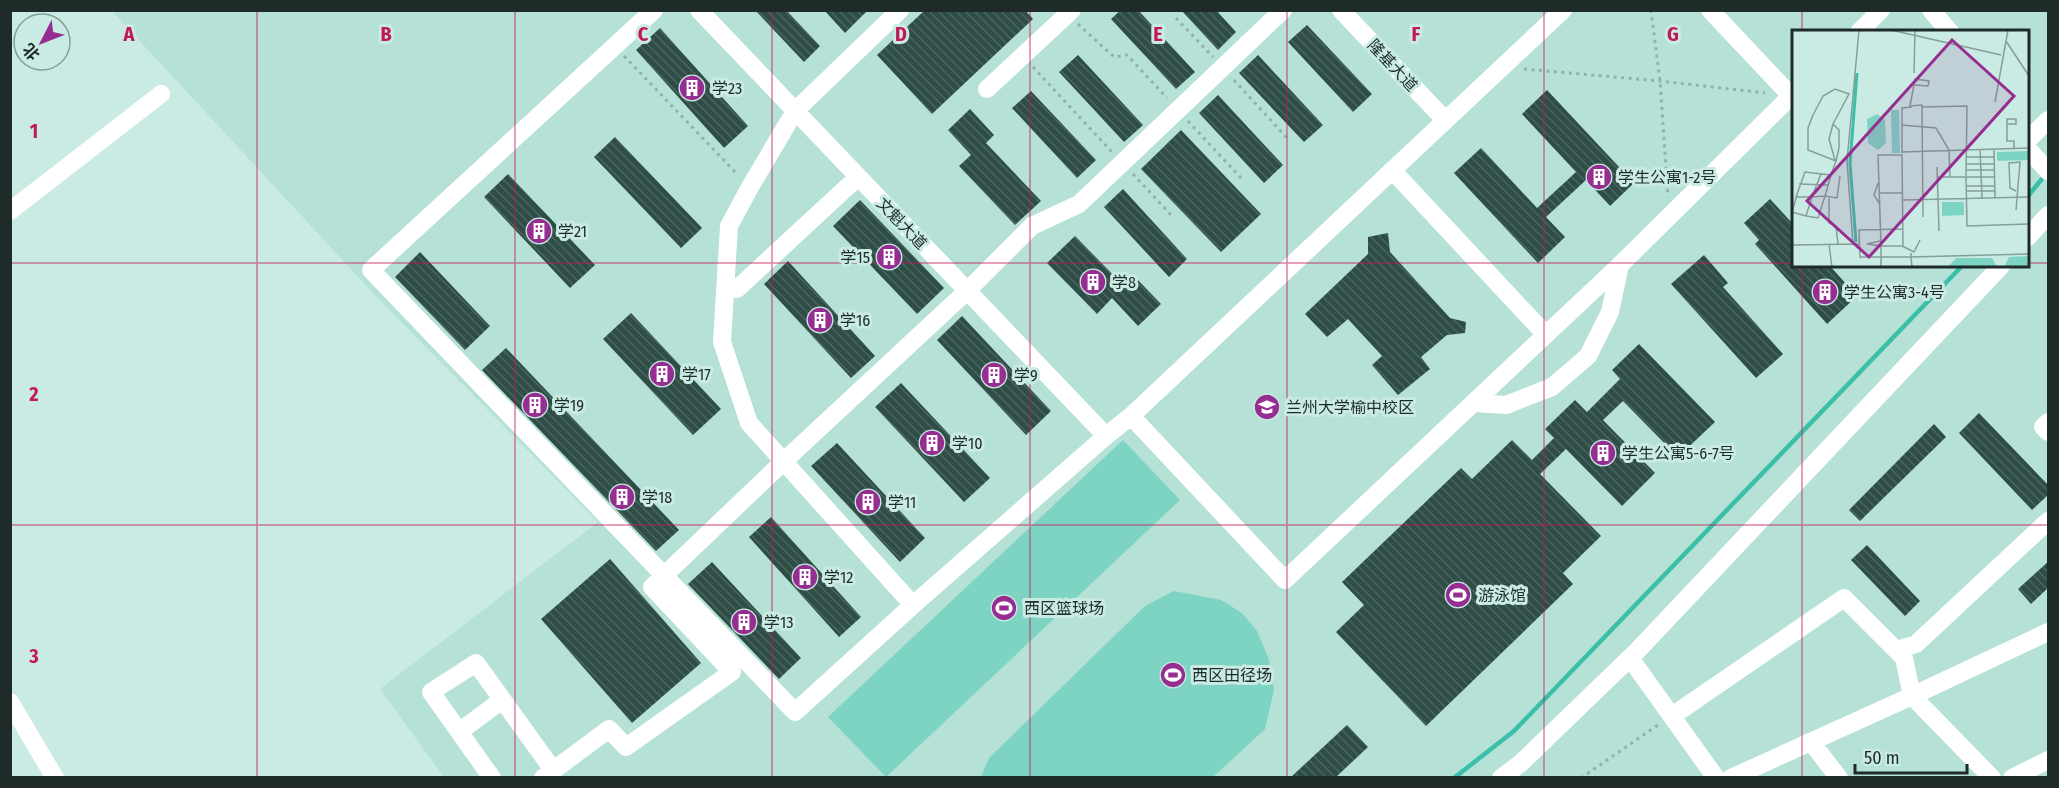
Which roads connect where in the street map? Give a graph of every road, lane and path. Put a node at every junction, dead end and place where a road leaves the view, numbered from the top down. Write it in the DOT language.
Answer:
graph roads {
  1 [pos="654,10"];
  2 [pos="699,10"];
  3 [pos="900,10"];
  4 [pos="1283,10"];
  5 [pos="1341,10"];
  6 [pos="1563,10"];
  7 [pos="1651,10"];
  8 [pos="1710,10"];
  9 [pos="1931,10"];
  10 [pos="1062,14"];
  11 [pos="1879,20"];
  12 [pos="1862,30"];
  13 [pos="1948,30"];
  14 [pos="615,46"];
  15 [pos="1031,65"];
  16 [pos="1503,67"];
  17 [pos="1660,81"];
  18 [pos="987,89"];
  19 [pos="161,94"];
  20 [pos="1792,95"];
  21 [pos="1792,96"];
  22 [pos="1792,97"];
  23 [pos="1178,110"];
  24 [pos="795,111"];
  25 [pos="1445,120"];
  26 [pos="2049,120"];
  27 [pos="2029,139"];
  28 [pos="2029,150"];
  29 [pos="1122,163"];
  30 [pos="1392,170"];
  31 [pos="2049,171"];
  32 [pos="858,177"];
  33 [pos="1242,179"];
  34 [pos="750,187"];
  35 [pos="10,211"];
  36 [pos="2049,215"];
  37 [pos="1173,217"];
  38 [pos="1669,217"];
  39 [pos="2029,236"];
  40 [pos="1620,266"];
  41 [pos="2000,267"];
  42 [pos="726,286"];
  43 [pos="968,291"];
  44 [pos="1545,335"];
  45 [pos="1474,403"];
  46 [pos="1131,416"];
  47 [pos="2049,422"];
  48 [pos="2049,432"];
  49 [pos="1106,436"];
  50 [pos="783,462"];
  51 [pos="2049,521"];
  52 [pos="663,575"];
  53 [pos="914,605"];
  54 [pos="2049,632"];
  55 [pos="1896,650"];
  56 [pos="1630,658"];
  57 [pos="1912,696"];
  58 [pos="502,700"];
  59 [pos="10,702"];
  60 [pos="1672,716"];
  61 [pos="459,732"];
  62 [pos="1810,741"];
  63 [pos="2049,760"];
  64 [pos="548,774"];
  65 [pos="55,777"];
  66 [pos="492,777"];
  67 [pos="1502,777"];
  68 [pos="1581,777"];
  69 [pos="1716,777"];
  70 [pos="1731,777"];
  71 [pos="1839,777"];
  72 [pos="1992,777"];
  73 [pos="2012,777"];
  1 -- 14 [label="street"];
  2 -- 24 [label="street, 文魁大道"];
  3 -- 24 [label="street"];
  4 -- 23 [label="street"];
  5 -- 25 [label="street, 隆基大道"];
  6 -- 16 [label="street"];
  7 -- 17 [label="path"];
  8 -- 20 [label="street"];
  9 -- 13 [label="street"];
  10 -- 18 [label="street"];
  10 -- 23 [label="path"];
  11 -- 12 [label="street"];
  14 -- 34 [label="path"];
  14 -- 52 [label="street"];
  15 -- 29 [label="path"];
  16 -- 17 [label="path"];
  16 -- 25 [label="street"];
  17 -- 21 [label="path"];
  17 -- 38 [label="path"];
  19 -- 35 [label="street"];
  22 -- 38 [label="street"];
  23 -- 29 [label="street"];
  23 -- 33 [label="path"];
  24 -- 32 [label="street, 文魁大道"];
  24 -- 34 [label="street"];
  25 -- 30 [label="street"];
  26 -- 27 [label="street"];
  28 -- 31 [label="street"];
  29 -- 37 [label="path"];
  29 -- 43 [label="street"];
  30 -- 44 [label="street"];
  30 -- 46 [label="street"];
  32 -- 42 [label="street"];
  32 -- 43 [label="street, 文魁大道"];
  34 -- 42 [label="street"];
  36 -- 39 [label="street"];
  38 -- 40 [label="street"];
  40 -- 44 [label="street"];
  40 -- 45 [label="street"];
  41 -- 56 [label="street"];
  42 -- 50 [label="street"];
  43 -- 49 [label="street, 文魁大道"];
  43 -- 50 [label="street"];
  44 -- 45 [label="street"];
  45 -- 46 [label="street"];
  46 -- 49 [label="street"];
  47 -- 48 [label="street"];
  49 -- 53 [label="street"];
  50 -- 52 [label="street"];
  50 -- 53 [label="street"];
  51 -- 55 [label="street"];
  52 -- 53 [label="street"];
  52 -- 64 [label="street"];
  54 -- 57 [label="street"];
  55 -- 57 [label="street"];
  55 -- 60 [label="street"];
  56 -- 60 [label="street"];
  56 -- 67 [label="street"];
  57 -- 62 [label="street"];
  57 -- 72 [label="street"];
  58 -- 61 [label="street"];
  58 -- 61 [label="street"];
  58 -- 64 [label="street"];
  59 -- 65 [label="street"];
  60 -- 68 [label="path"];
  60 -- 69 [label="street"];
  61 -- 66 [label="street"];
  62 -- 70 [label="street"];
  62 -- 71 [label="street"];
  63 -- 73 [label="street"];
}
